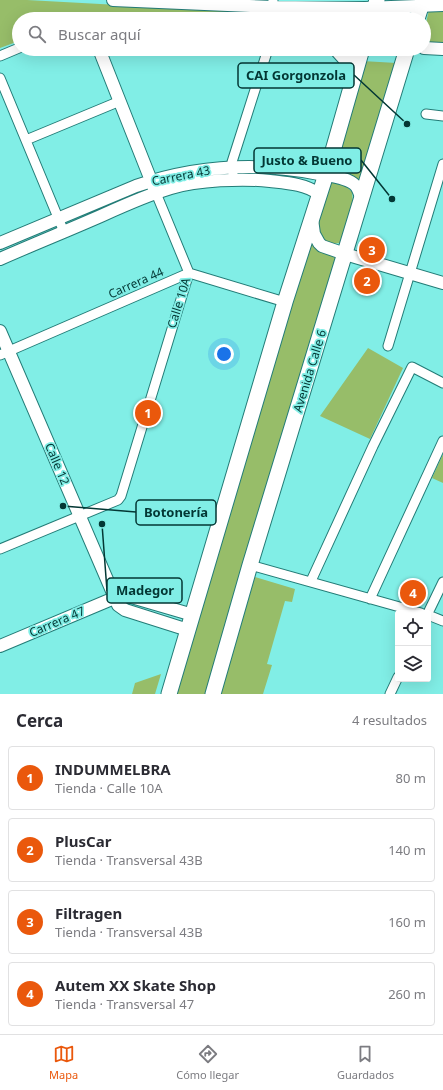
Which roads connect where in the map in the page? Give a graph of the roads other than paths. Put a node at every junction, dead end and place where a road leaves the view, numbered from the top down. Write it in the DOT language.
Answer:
graph roads {
  1 [pos="113,0"];
  2 [pos="443,5"];
  3 [pos="420,8"];
  4 [pos="272,9"];
  5 [pos="374,9"];
  6 [pos="431,48"];
  7 [pos="443,49"];
  8 [pos="12,51"];
  9 [pos="0,56"];
  10 [pos="102,56"];
  11 [pos="266,56"];
  12 [pos="343,56"];
  13 [pos="360,56"];
  14 [pos="406,56"];
  15 [pos="0,78"];
  16 [pos="352,82"];
  17 [pos="120,102"];
  18 [pos="426,114"];
  19 [pos="443,116"];
  20 [pos="26,140"];
  21 [pos="443,164"];
  22 [pos="233,167"];
  23 [pos="325,176"];
  24 [pos="441,179"];
  25 [pos="234,180"];
  26 [pos="152,181"];
  27 [pos="156,193"];
  28 [pos="319,194"];
  29 [pos="362,200"];
  30 [pos="312,218"];
  31 [pos="58,219"];
  32 [pos="64,232"];
  33 [pos="0,243"];
  34 [pos="345,254"];
  35 [pos="0,259"];
  36 [pos="189,273"];
  37 [pos="410,273"];
  38 [pos="443,283"];
  39 [pos="285,302"];
  40 [pos="0,331"];
  41 [pos="388,346"];
  42 [pos="4,354"];
  43 [pos="443,383"];
  44 [pos="443,441"];
  45 [pos="79,515"];
  46 [pos="0,548"];
  47 [pos="250,565"];
  48 [pos="311,581"];
  49 [pos="443,582"];
  50 [pos="114,597"];
  51 [pos="370,599"];
  52 [pos="410,610"];
  53 [pos="430,610"];
  54 [pos="193,615"];
  55 [pos="431,615"];
  56 [pos="443,621"];
  57 [pos="188,630"];
  58 [pos="0,646"];
  59 [pos="396,682"];
  60 [pos="169,694"];
  61 [pos="213,694"];
  62 [pos="390,694"];
  1 -- 4 [label="street"];
  2 -- 3 [label="street"];
  3 -- 5 [label="street"];
  4 -- 5 [label="street"];
  6 -- 7 [label="street"];
  8 -- 9 [label="street"];
  10 -- 17 [label="street, Calle 10A"];
  11 -- 22 [label="street"];
  12 -- 16 [label="main road"];
  13 -- 16 [label="main road"];
  14 -- 29 [label="main road, Avenida Calle 6"];
  15 -- 20 [label="street"];
  16 -- 23 [label="main road"];
  17 -- 20 [label="street"];
  17 -- 26 [label="street, Calle 10A"];
  18 -- 19 [label="street"];
  20 -- 31 [label="street"];
  21 -- 24 [label="street"];
  22 -- 23 [label="street, Carrera 43"];
  22 -- 25 [label="street"];
  22 -- 26 [label="street, Carrera 43"];
  23 -- 28 [label="main road"];
  23 -- 29 [label="street, Carrera 43"];
  24 -- 37 [label="street"];
  25 -- 27 [label="street, Carrera 43"];
  25 -- 28 [label="street, Carrera 43"];
  26 -- 27 [label="street, Calle 10A"];
  26 -- 31 [label="street, Carrera 43"];
  27 -- 32 [label="street, Carrera 43"];
  27 -- 36 [label="street, Calle 10A"];
  28 -- 30 [label="main road"];
  29 -- 34 [label="main road, Avenida Calle 6"];
  30 -- 34 [label="street"];
  30 -- 39 [label="main road"];
  31 -- 32 [label="street"];
  31 -- 33 [label="street, Carrera 43"];
  32 -- 35 [label="street, Carrera 43"];
  34 -- 37 [label="street"];
  34 -- 47 [label="main road, Avenida Calle 6"];
  36 -- 39 [label="street"];
  36 -- 42 [label="street, Carrera 44"];
  36 -- 45 [label="street, Calle 10A"];
  37 -- 38 [label="street"];
  37 -- 41 [label="street"];
  39 -- 54 [label="main road"];
  40 -- 42 [label="street, Calle 12"];
  42 -- 45 [label="street, Calle 12"];
  43 -- 48 [label="street"];
  44 -- 51 [label="street"];
  45 -- 46 [label="street, Calle 10A"];
  45 -- 50 [label="street, Calle 12"];
  47 -- 48 [label="street"];
  47 -- 61 [label="main road, Avenida Calle 6"];
  48 -- 51 [label="street"];
  49 -- 53 [label="street"];
  50 -- 54 [label="street, Carrera 47"];
  50 -- 57 [label="street"];
  50 -- 58 [label="street, Carrera 47"];
  51 -- 52 [label="street"];
  54 -- 57 [label="main road"];
  55 -- 56 [label="street"];
  57 -- 60 [label="main road"];
  59 -- 62 [label="street"];
}
